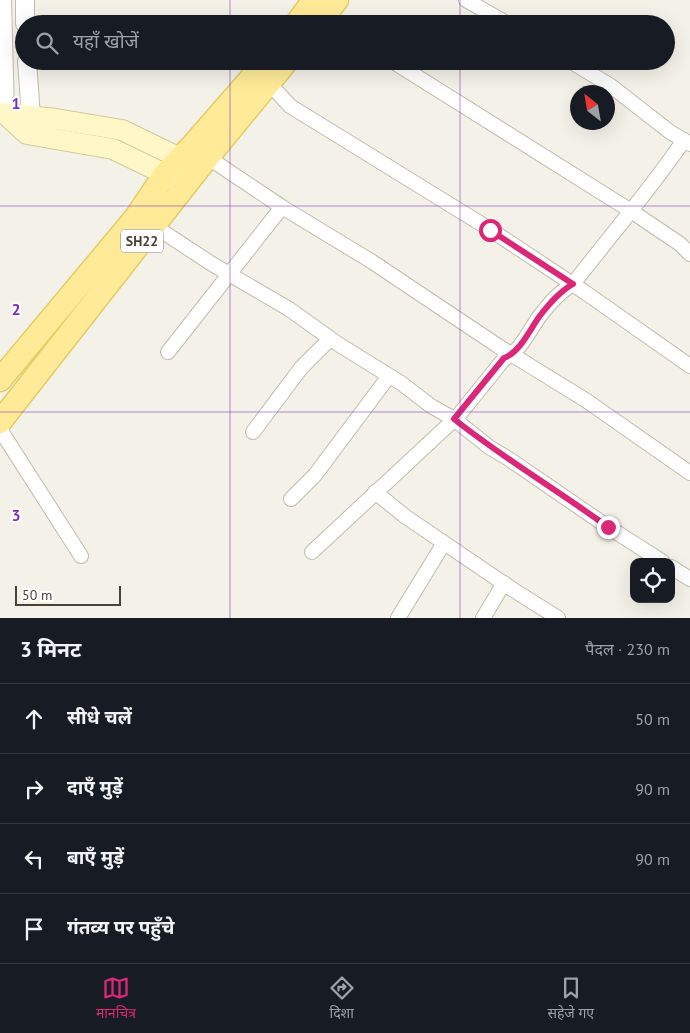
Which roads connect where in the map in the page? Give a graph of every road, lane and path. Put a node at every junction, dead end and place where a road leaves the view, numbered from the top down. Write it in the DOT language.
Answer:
graph roads {
  1 [pos="2,0"];
  2 [pos="25,0"];
  3 [pos="466,0"];
  4 [pos="26,15"];
  5 [pos="492,15"];
  6 [pos="28,70"];
  7 [pos="260,70"];
  8 [pos="280,70"];
  9 [pos="406,70"];
  10 [pos="585,70"];
  11 [pos="269,83"];
  12 [pos="2,114"];
  13 [pos="32,126"];
  14 [pos="687,142"];
  15 [pos="193,163"];
  16 [pos="165,174"];
  17 [pos="282,207"];
  18 [pos="631,211"];
  19 [pos="145,221"];
  20 [pos="690,254"];
  21 [pos="229,273"];
  22 [pos="573,284"];
  23 [pos="330,339"];
  24 [pos="168,352"];
  25 [pos="513,355"];
  26 [pos="690,366"];
  27 [pos="389,376"];
  28 [pos="0,380"];
  29 [pos="454,419"];
  30 [pos="0,423"];
  31 [pos="253,432"];
  32 [pos="690,473"];
  33 [pos="375,492"];
  34 [pos="292,500"];
  35 [pos="444,543"];
  36 [pos="312,552"];
  37 [pos="81,556"];
  38 [pos="657,558"];
  39 [pos="675,570"];
  40 [pos="690,580"];
  41 [pos="504,583"];
  42 [pos="398,618"];
  43 [pos="483,618"];
  44 [pos="558,618"];
  1 -- 12 [label="street"];
  2 -- 4 [label="street"];
  3 -- 5 [label="street"];
  6 -- 13 [label="street"];
  7 -- 15 [label="main road, SH22"];
  8 -- 11 [label="main road, SH22"];
  9 -- 18 [label="street"];
  10 -- 14 [label="street"];
  11 -- 15 [label="main road, SH22"];
  11 -- 22 [label="street"];
  12 -- 13 [label="main road"];
  13 -- 15 [label="main road"];
  13 -- 16 [label="main road"];
  14 -- 18 [label="street"];
  15 -- 16 [label="main road, SH22"];
  15 -- 17 [label="street"];
  15 -- 19 [label="main road, SH22"];
  16 -- 19 [label="main road, SH22"];
  17 -- 21 [label="street"];
  17 -- 25 [label="street"];
  18 -- 20 [label="street"];
  18 -- 22 [label="street"];
  19 -- 21 [label="street"];
  19 -- 28 [label="main road, SH22"];
  19 -- 30 [label="main road, SH22"];
  21 -- 23 [label="street"];
  21 -- 24 [label="street"];
  22 -- 25 [label="street"];
  22 -- 26 [label="street"];
  23 -- 27 [label="street"];
  23 -- 31 [label="street"];
  25 -- 29 [label="street"];
  25 -- 32 [label="street"];
  27 -- 29 [label="street"];
  27 -- 34 [label="street"];
  29 -- 33 [label="street"];
  29 -- 38 [label="street"];
  30 -- 37 [label="street"];
  33 -- 35 [label="street"];
  33 -- 36 [label="street"];
  35 -- 41 [label="street"];
  35 -- 42 [label="street"];
  39 -- 40 [label="street"];
  41 -- 43 [label="street"];
  41 -- 44 [label="street"];
}
